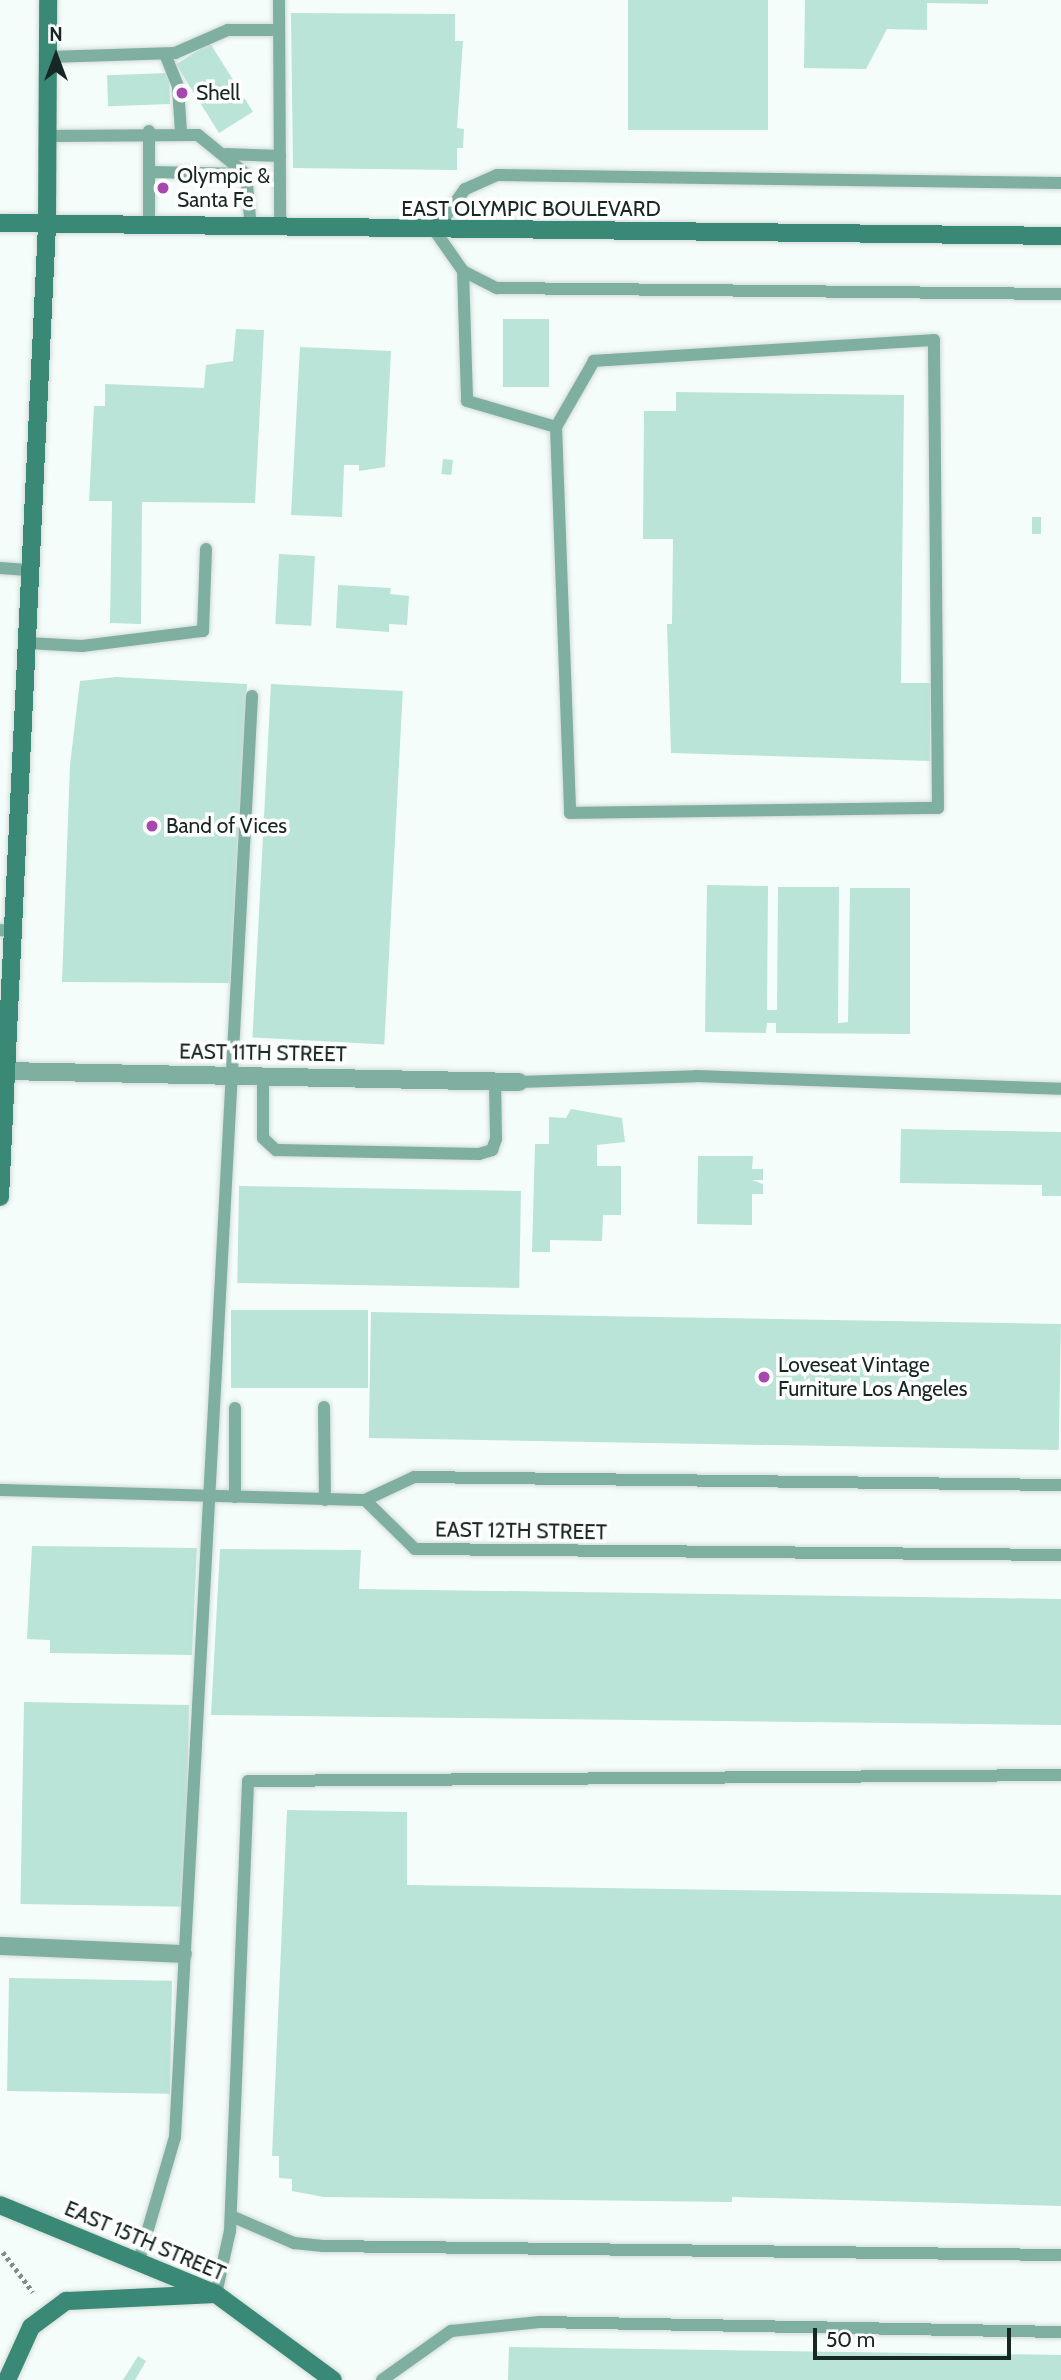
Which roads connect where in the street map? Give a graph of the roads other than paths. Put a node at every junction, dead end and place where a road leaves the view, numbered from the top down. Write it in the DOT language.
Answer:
graph roads {
  1 [pos="48,0"];
  2 [pos="279,0"];
  3 [pos="279,30"];
  4 [pos="165,54"];
  5 [pos="49,57"];
  6 [pos="149,131"];
  7 [pos="181,132"];
  8 [pos="48,136"];
  9 [pos="226,154"];
  10 [pos="280,156"];
  11 [pos="149,172"];
  12 [pos="246,173"];
  13 [pos="1061,183"];
  14 [pos="0,223"];
  15 [pos="47,227"];
  16 [pos="149,228"];
  17 [pos="251,229"];
  18 [pos="280,229"];
  19 [pos="435,231"];
  20 [pos="1061,236"];
  21 [pos="463,271"];
  22 [pos="1061,294"];
  23 [pos="555,427"];
  24 [pos="206,549"];
  25 [pos="0,568"];
  26 [pos="31,570"];
  27 [pos="27,643"];
  28 [pos="252,696"];
  29 [pos="6,930"];
  30 [pos="5,1071"];
  31 [pos="228,1076"];
  32 [pos="262,1077"];
  33 [pos="495,1081"];
  34 [pos="520,1082"];
  35 [pos="1061,1089"];
  36 [pos="0,1196"];
  37 [pos="324,1407"];
  38 [pos="235,1408"];
  39 [pos="1061,1485"];
  40 [pos="0,1490"];
  41 [pos="211,1497"];
  42 [pos="234,1497"];
  43 [pos="325,1500"];
  44 [pos="365,1500"];
  45 [pos="1061,1555"];
  46 [pos="1061,1775"];
  47 [pos="0,1946"];
  48 [pos="183,1955"];
  49 [pos="0,2205"];
  50 [pos="230,2216"];
  51 [pos="1061,2255"];
  52 [pos="139,2260"];
  53 [pos="216,2294"];
  54 [pos="1061,2332"];
  55 [pos="7,2380"];
  56 [pos="333,2380"];
  57 [pos="382,2380"];
  1 -- 5 [label="main road"];
  2 -- 3 [label="lane"];
  3 -- 4 [label="lane"];
  3 -- 10 [label="lane"];
  4 -- 5 [label="lane"];
  4 -- 7 [label="lane"];
  5 -- 8 [label="main road"];
  6 -- 7 [label="lane"];
  6 -- 8 [label="lane"];
  6 -- 11 [label="lane"];
  7 -- 9 [label="lane"];
  8 -- 15 [label="main road"];
  9 -- 10 [label="lane"];
  9 -- 12 [label="lane"];
  10 -- 18 [label="lane"];
  11 -- 12 [label="lane"];
  11 -- 16 [label="lane"];
  12 -- 17 [label="lane"];
  13 -- 19 [label="lane"];
  14 -- 15 [label="main road, EAST OLYMPIC BOULEVARD"];
  15 -- 16 [label="main road, EAST OLYMPIC BOULEVARD"];
  15 -- 26 [label="main road"];
  16 -- 17 [label="main road, EAST OLYMPIC BOULEVARD"];
  17 -- 18 [label="main road, EAST OLYMPIC BOULEVARD"];
  18 -- 19 [label="main road, EAST OLYMPIC BOULEVARD"];
  19 -- 20 [label="main road, EAST OLYMPIC BOULEVARD"];
  19 -- 21 [label="lane"];
  21 -- 22 [label="lane"];
  21 -- 23 [label="lane"];
  23 -- 23 [label="lane"];
  24 -- 27 [label="lane"];
  25 -- 26 [label="lane"];
  26 -- 27 [label="main road"];
  27 -- 29 [label="main road"];
  28 -- 31 [label="lane"];
  29 -- 30 [label="main road"];
  30 -- 31 [label="street, EAST 11TH STREET"];
  30 -- 36 [label="main road"];
  31 -- 32 [label="street, EAST 11TH STREET"];
  31 -- 41 [label="lane"];
  32 -- 33 [label="street, EAST 11TH STREET"];
  32 -- 33 [label="lane"];
  33 -- 34 [label="street, EAST 11TH STREET"];
  34 -- 35 [label="lane"];
  37 -- 43 [label="lane"];
  38 -- 42 [label="lane"];
  39 -- 44 [label="lane"];
  40 -- 41 [label="lane"];
  41 -- 42 [label="lane"];
  41 -- 48 [label="lane"];
  42 -- 43 [label="lane"];
  43 -- 44 [label="lane"];
  44 -- 45 [label="lane, EAST 12TH STREET"];
  46 -- 50 [label="lane"];
  47 -- 48 [label="street"];
  48 -- 52 [label="lane"];
  49 -- 52 [label="main road, EAST 15TH STREET"];
  50 -- 51 [label="lane"];
  50 -- 53 [label="lane"];
  52 -- 53 [label="main road, EAST 15TH STREET"];
  53 -- 55 [label="main road"];
  53 -- 56 [label="main road, EAST 15TH STREET"];
  54 -- 57 [label="lane"];
}
